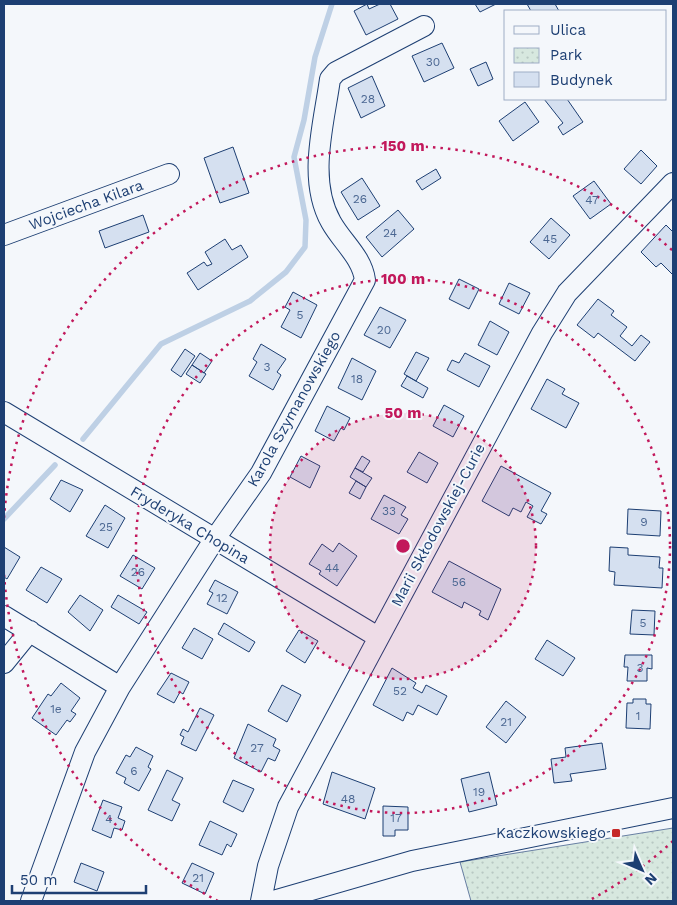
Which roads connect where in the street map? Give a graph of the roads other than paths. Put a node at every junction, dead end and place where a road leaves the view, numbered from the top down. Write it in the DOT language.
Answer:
graph roads {
  1 [pos="424,26"];
  2 [pos="169,174"];
  3 [pos="673,183"];
  4 [pos="4,235"];
  5 [pos="4,412"];
  6 [pos="214,540"];
  7 [pos="4,616"];
  8 [pos="30,631"];
  9 [pos="378,637"];
  10 [pos="4,663"];
  11 [pos="120,687"];
  12 [pos="673,808"];
  13 [pos="30,901"];
  14 [pos="261,901"];
  15 [pos="274,901"];
  1 -- 6 [label="street, Karola Szymanowskiego"];
  2 -- 4 [label="street, Wojciecha Kilara"];
  3 -- 9 [label="street, Marii Skłodowskiej-Curie"];
  5 -- 6 [label="street, Fryderyka Chopina"];
  6 -- 9 [label="street, Fryderyka Chopina"];
  6 -- 11 [label="street, Karola Szymanowskiego"];
  7 -- 8 [label="street"];
  8 -- 10 [label="street"];
  8 -- 11 [label="street"];
  9 -- 14 [label="street, Marii Skłodowskiej-Curie"];
  11 -- 13 [label="street, Karola Szymanowskiego"];
  12 -- 15 [label="street"];
}
